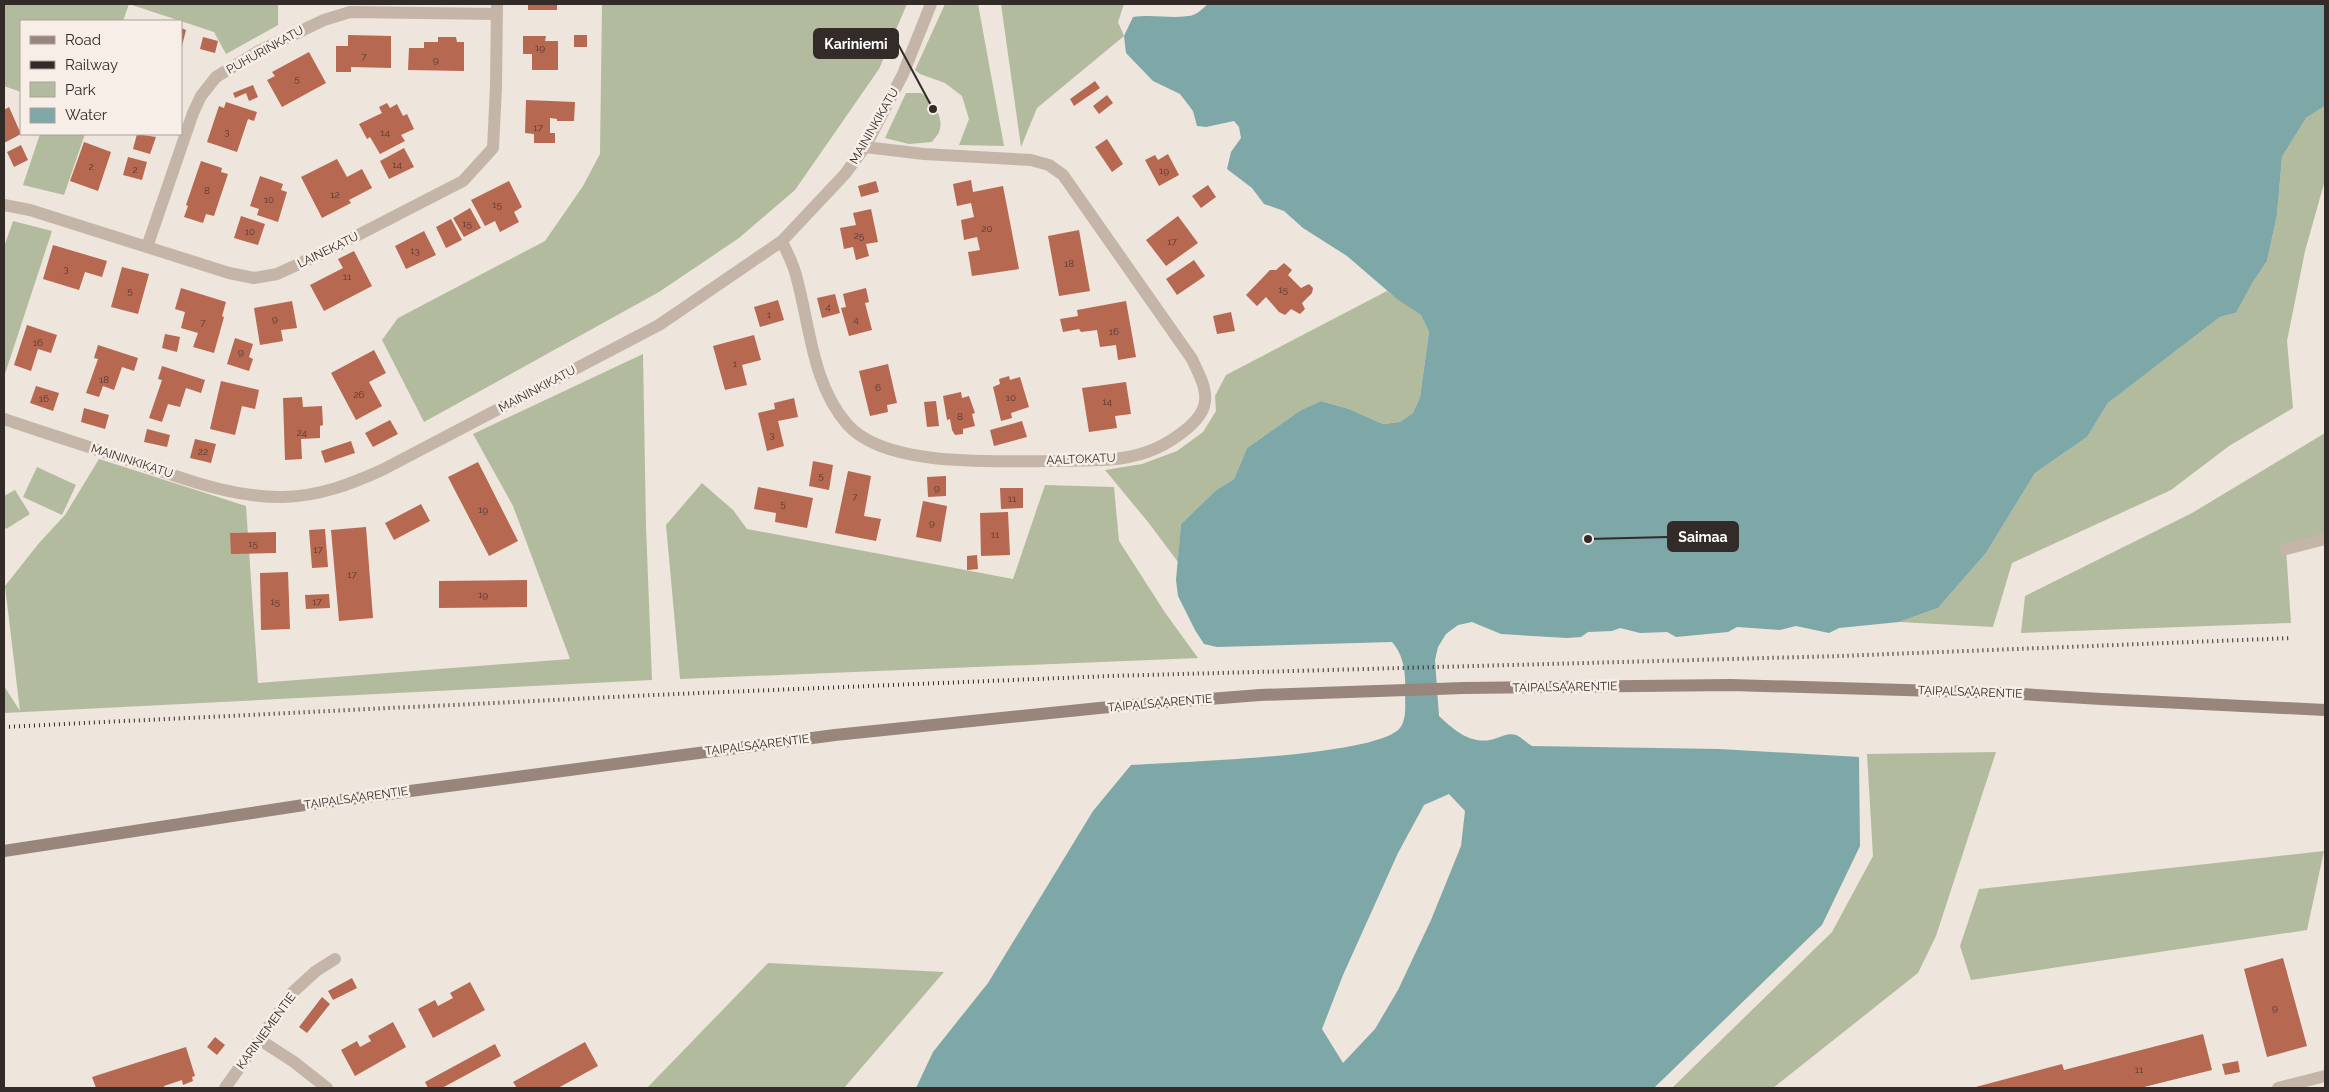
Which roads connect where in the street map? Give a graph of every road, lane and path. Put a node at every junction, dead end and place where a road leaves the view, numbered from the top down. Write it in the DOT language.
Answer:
graph roads {
  1 [pos="932,4"];
  2 [pos="497,9"];
  3 [pos="865,147"];
  4 [pos="4,205"];
  5 [pos="782,240"];
  6 [pos="147,247"];
  7 [pos="4,419"];
  8 [pos="2325,539"];
  9 [pos="2286,549"];
  10 [pos="2325,710"];
  11 [pos="4,851"];
  12 [pos="334,959"];
  13 [pos="260,1040"];
  14 [pos="2325,1076"];
  15 [pos="225,1088"];
  16 [pos="327,1088"];
  17 [pos="2278,1088"];
  1 -- 3 [label="street, MAININKIKATU"];
  2 -- 6 [label="street, PUHURINKATU"];
  2 -- 6 [label="street, LAINEKATU"];
  3 -- 5 [label="street, MAININKIKATU"];
  3 -- 5 [label="street, AALTOKATU"];
  4 -- 6 [label="street, LAINEKATU"];
  5 -- 7 [label="street, MAININKIKATU"];
  8 -- 9 [label="street"];
  10 -- 11 [label="main road, TAIPALSAARENTIE"];
  12 -- 13 [label="street, KARINIEMENTIE"];
  13 -- 15 [label="street, KARINIEMENTIE"];
  13 -- 16 [label="street"];
  14 -- 17 [label="street"];
}
